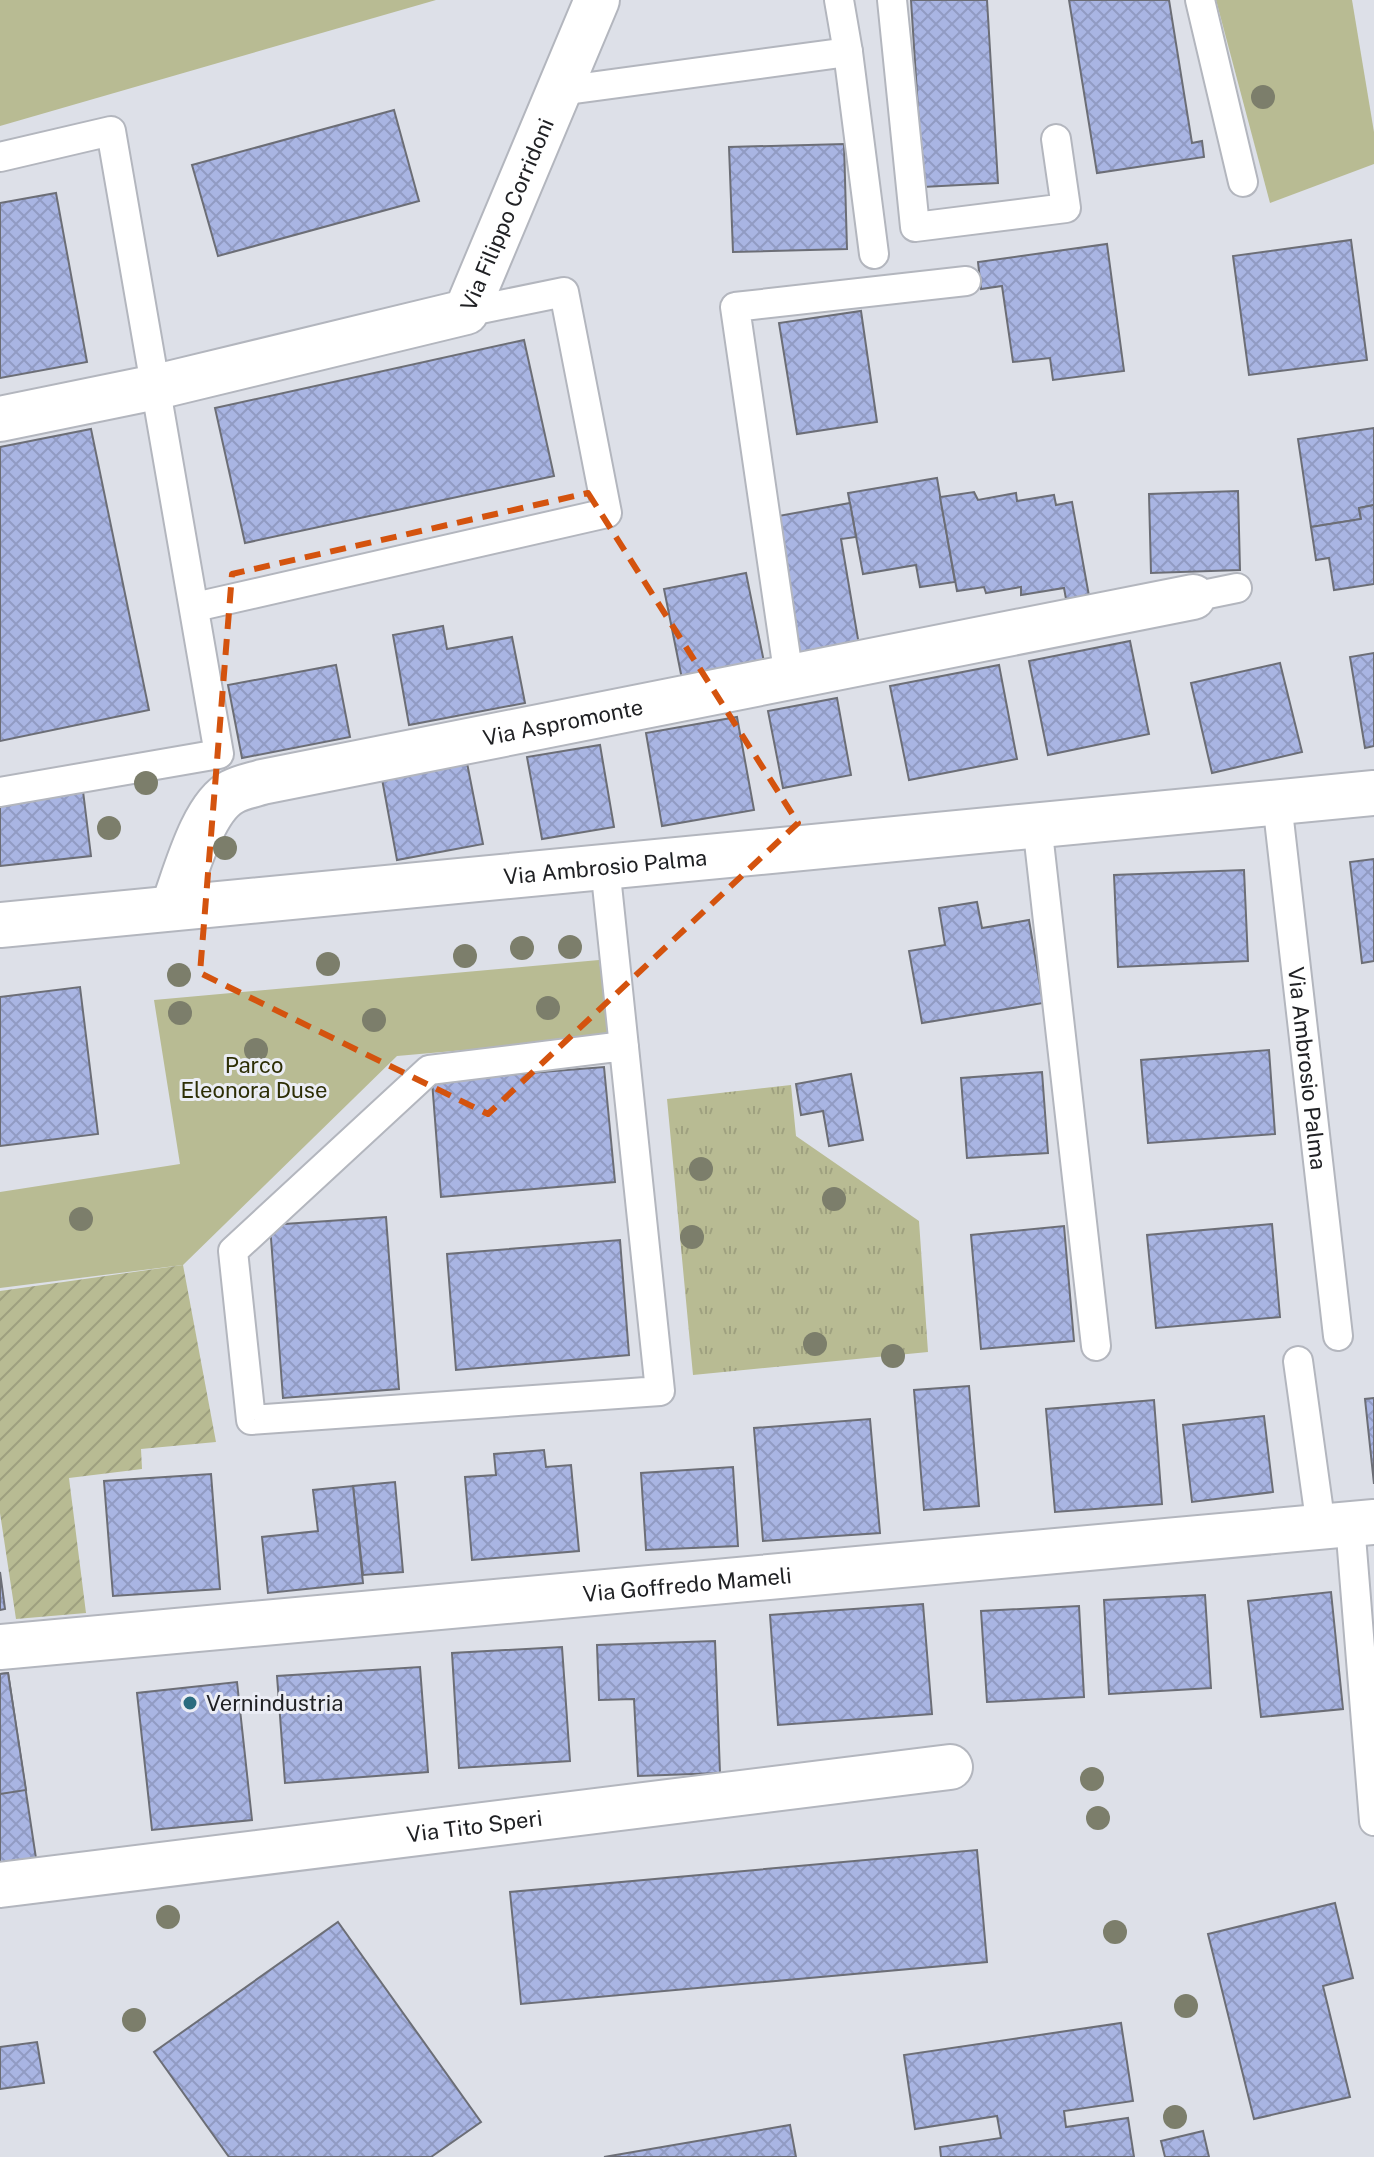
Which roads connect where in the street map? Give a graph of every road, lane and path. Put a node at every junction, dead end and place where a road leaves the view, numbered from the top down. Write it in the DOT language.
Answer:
graph roads {
  1 [pos="597,0"];
  2 [pos="839,0"];
  3 [pos="892,0"];
  4 [pos="1200,0"];
  5 [pos="848,52"];
  6 [pos="560,91"];
  7 [pos="1056,139"];
  8 [pos="0,157"];
  9 [pos="1243,182"];
  10 [pos="874,254"];
  11 [pos="966,281"];
  12 [pos="466,312"];
  13 [pos="156,387"];
  14 [pos="0,419"];
  15 [pos="1237,588"];
  16 [pos="1193,597"];
  17 [pos="195,607"];
  18 [pos="789,678"];
  19 [pos="0,792"];
  20 [pos="1374,793"];
  21 [pos="1277,802"];
  22 [pos="1037,824"];
  23 [pos="605,866"];
  24 [pos="173,907"];
  25 [pos="0,925"];
  26 [pos="624,1046"];
  27 [pos="1338,1336"];
  28 [pos="1096,1346"];
  29 [pos="1298,1361"];
  30 [pos="1348,1525"];
  31 [pos="0,1647"];
  32 [pos="950,1767"];
  33 [pos="1374,1821"];
  34 [pos="0,1885"];
  1 -- 6 [label="street, Via Filippo Corridoni"];
  2 -- 5 [label="lane"];
  3 -- 7 [label="lane"];
  4 -- 9 [label="lane"];
  5 -- 6 [label="lane"];
  5 -- 10 [label="lane"];
  6 -- 12 [label="street, Via Filippo Corridoni"];
  8 -- 13 [label="lane"];
  11 -- 18 [label="lane"];
  12 -- 13 [label="street, Via Filippo Corridoni"];
  12 -- 17 [label="lane"];
  13 -- 14 [label="street, Via Filippo Corridoni"];
  13 -- 17 [label="lane"];
  15 -- 16 [label="lane"];
  16 -- 18 [label="street, Via Aspromonte"];
  17 -- 19 [label="lane"];
  18 -- 24 [label="street, Via Aspromonte"];
  20 -- 21 [label="street, Via Ambrosio Palma"];
  21 -- 22 [label="street, Via Ambrosio Palma"];
  21 -- 27 [label="lane, Via Ambrosio Palma"];
  22 -- 23 [label="street, Via Ambrosio Palma"];
  22 -- 28 [label="lane"];
  23 -- 24 [label="street, Via Ambrosio Palma"];
  23 -- 26 [label="lane"];
  24 -- 25 [label="street"];
  26 -- 26 [label="lane"];
  29 -- 30 [label="lane"];
  30 -- 31 [label="street, Via Goffredo Mameli"];
  30 -- 33 [label="lane"];
  32 -- 34 [label="street, Via Tito Speri"];
}
